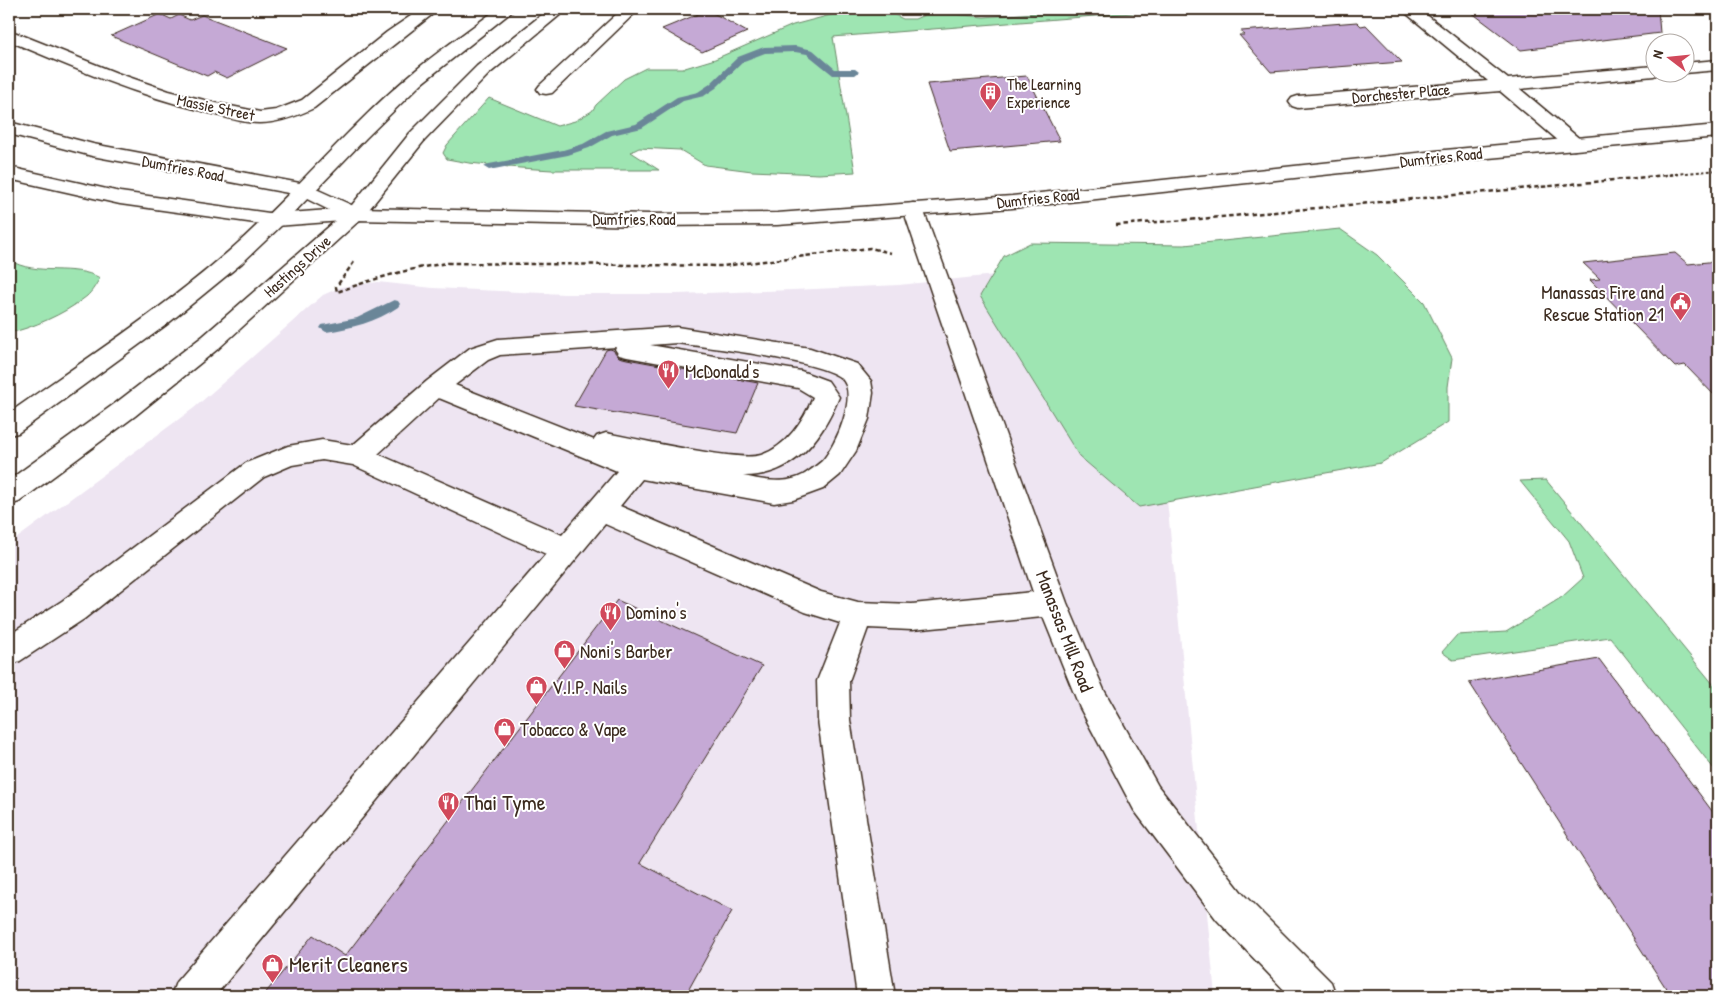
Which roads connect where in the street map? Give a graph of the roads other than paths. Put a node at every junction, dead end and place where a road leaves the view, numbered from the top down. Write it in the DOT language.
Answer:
graph roads {
  1 [pos="431,9"];
  2 [pos="506,9"];
  3 [pos="559,9"];
  4 [pos="631,9"];
  5 [pos="1409,9"];
  6 [pos="9,35"];
  7 [pos="1718,66"];
  8 [pos="1694,67"];
  9 [pos="1644,72"];
  10 [pos="1504,84"];
  11 [pos="546,89"];
  12 [pos="1298,102"];
  13 [pos="9,128"];
  14 [pos="1718,131"];
  15 [pos="1574,144"];
  16 [pos="9,173"];
  17 [pos="305,190"];
  18 [pos="913,209"];
  19 [pos="355,214"];
  20 [pos="276,220"];
  21 [pos="586,342"];
  22 [pos="436,387"];
  23 [pos="9,426"];
  24 [pos="550,434"];
  25 [pos="358,456"];
  26 [pos="636,468"];
  27 [pos="9,494"];
  28 [pos="601,510"];
  29 [pos="567,550"];
  30 [pos="1052,603"];
  31 [pos="858,615"];
  32 [pos="9,651"];
  33 [pos="190,996"];
  34 [pos="876,996"];
  35 [pos="1317,996"];
  1 -- 6 [label="street, Massie Street"];
  2 -- 17 [label="street"];
  3 -- 19 [label="street, Hastings Drive"];
  4 -- 11 [label="street"];
  5 -- 10 [label="street"];
  7 -- 8 [label="street"];
  9 -- 10 [label="street, Dorchester Place"];
  10 -- 12 [label="street, Dorchester Place"];
  10 -- 15 [label="street"];
  13 -- 17 [label="street, Dumfries Road"];
  14 -- 15 [label="street, Dumfries Road"];
  15 -- 18 [label="street, Dumfries Road"];
  16 -- 20 [label="street, Dumfries Road"];
  17 -- 19 [label="street, Dumfries Road"];
  17 -- 20 [label="street"];
  18 -- 19 [label="street, Dumfries Road"];
  18 -- 30 [label="street, Manassas Mill Road"];
  19 -- 20 [label="street, Dumfries Road"];
  19 -- 27 [label="street, Hastings Drive"];
  20 -- 23 [label="street"];
  21 -- 22 [label="street"];
  21 -- 24 [label="street"];
  21 -- 26 [label="street"];
  22 -- 24 [label="street"];
  22 -- 25 [label="street"];
  24 -- 26 [label="street"];
  25 -- 29 [label="street"];
  25 -- 32 [label="street"];
  26 -- 28 [label="street"];
  28 -- 29 [label="street"];
  28 -- 31 [label="street"];
  29 -- 33 [label="street"];
  30 -- 31 [label="street"];
  30 -- 35 [label="street, Manassas Mill Road"];
  31 -- 34 [label="street"];
}
